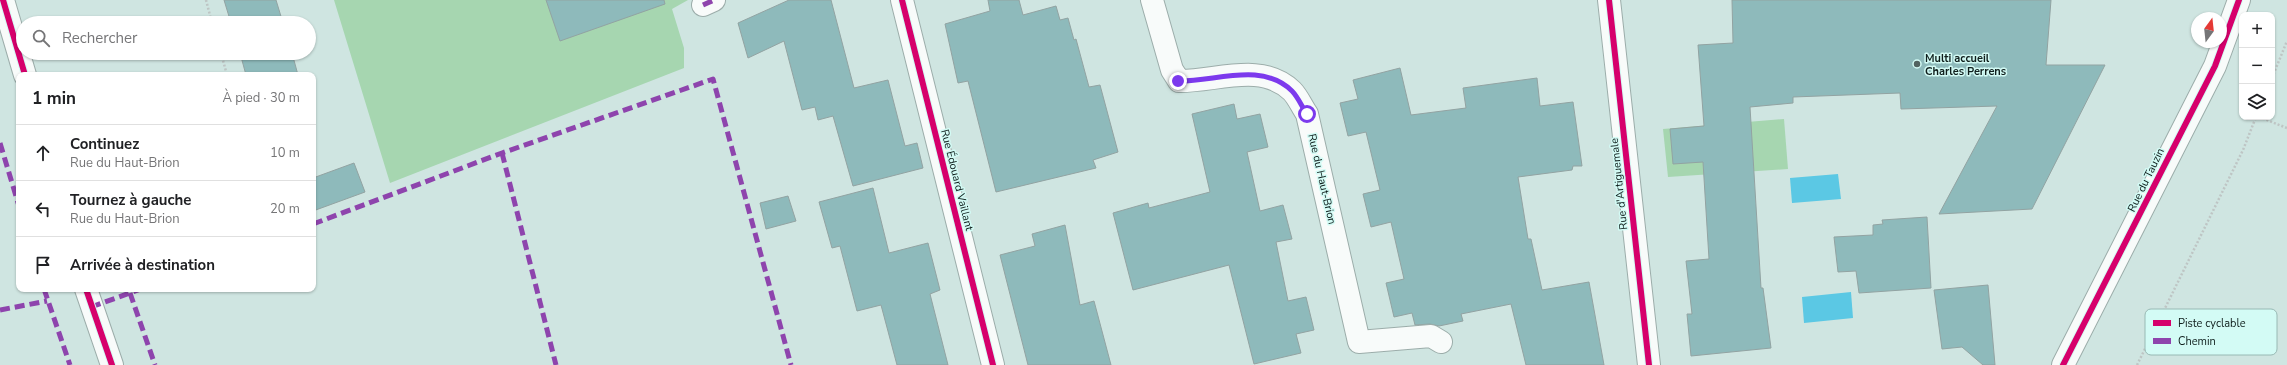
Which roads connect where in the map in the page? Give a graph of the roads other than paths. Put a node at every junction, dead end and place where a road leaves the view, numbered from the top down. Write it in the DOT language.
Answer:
graph roads {
  1 [pos="3,0"];
  2 [pos="902,0"];
  3 [pos="1152,0"];
  4 [pos="1609,0"];
  5 [pos="2239,0"];
  6 [pos="16,46"];
  7 [pos="20,60"];
  8 [pos="23,72"];
  9 [pos="87,292"];
  10 [pos="1441,342"];
  11 [pos="112,365"];
  12 [pos="993,365"];
  13 [pos="1649,365"];
  14 [pos="2063,365"];
  1 -- 6 [label="street"];
  2 -- 12 [label="street, Rue Édouard Vaillant"];
  3 -- 10 [label="street, Rue du Haut-Brion"];
  4 -- 13 [label="street, Rue d'Artiguemale"];
  5 -- 14 [label="street, Rue du Tauzin"];
  7 -- 8 [label="street"];
  9 -- 11 [label="street"];
}
